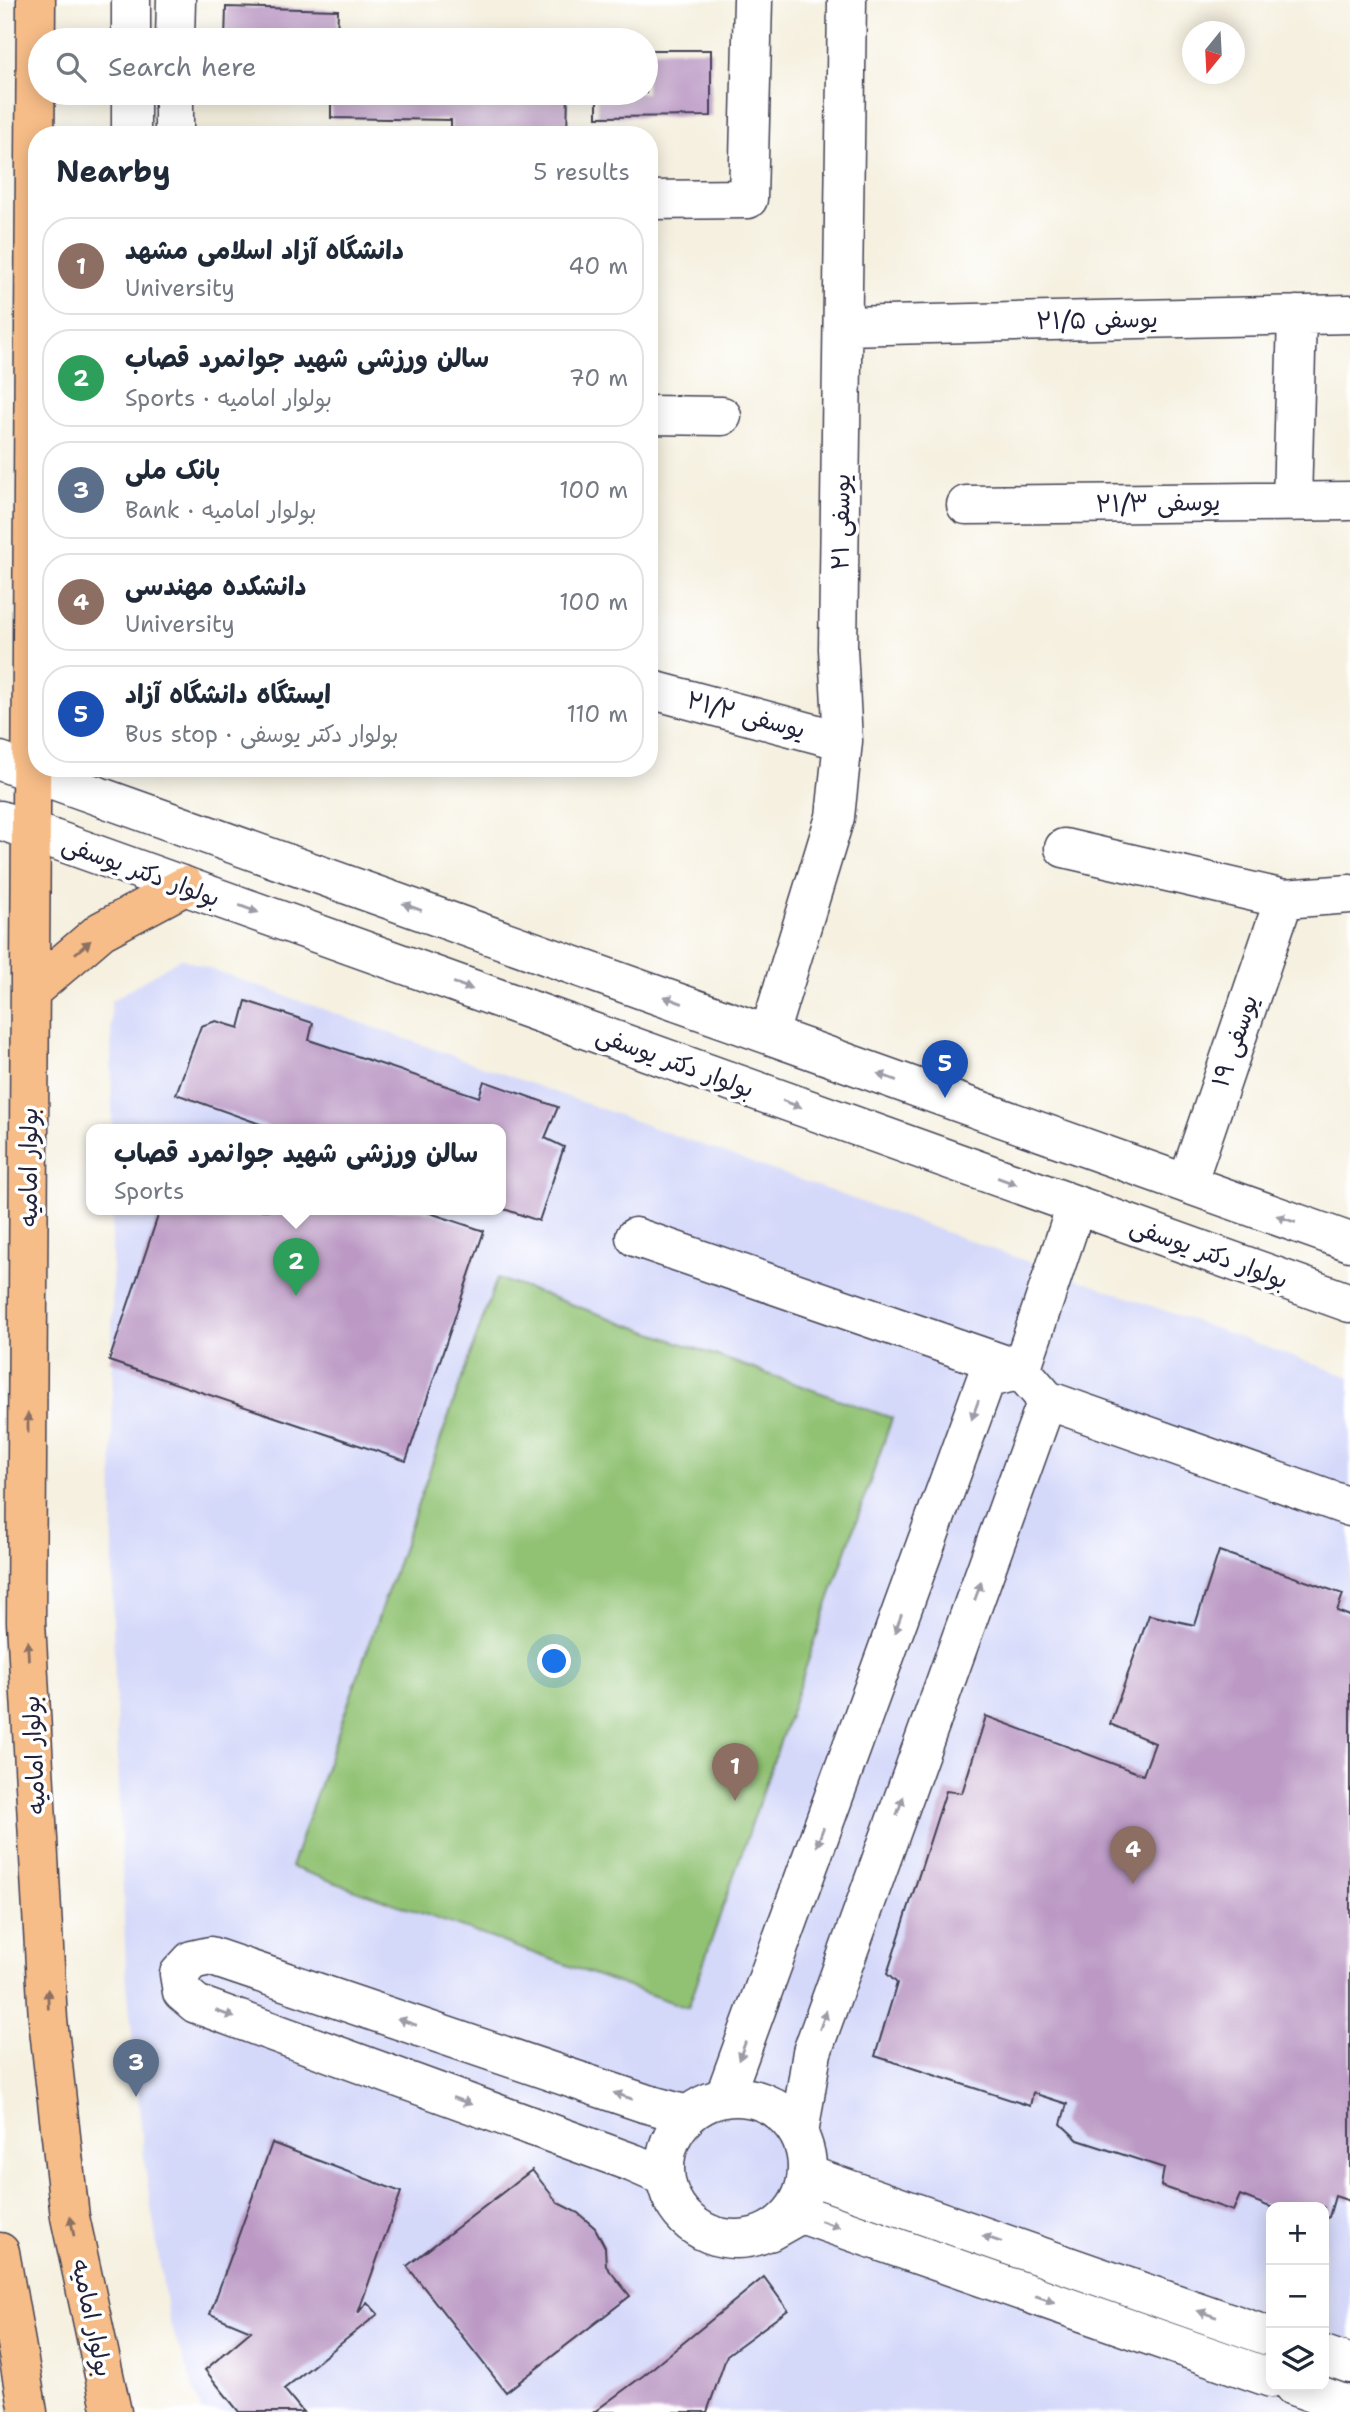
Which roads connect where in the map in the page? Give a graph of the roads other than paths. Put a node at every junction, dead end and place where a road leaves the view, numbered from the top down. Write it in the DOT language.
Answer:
graph roads {
  1 [pos="36,0"];
  2 [pos="131,0"];
  3 [pos="176,0"];
  4 [pos="753,0"];
  5 [pos="847,0"];
  6 [pos="35,28"];
  7 [pos="131,28"];
  8 [pos="175,28"];
  9 [pos="33,105"];
  10 [pos="131,105"];
  11 [pos="174,105"];
  12 [pos="33,126"];
  13 [pos="131,126"];
  14 [pos="174,126"];
  15 [pos="658,200"];
  16 [pos="28,306"];
  17 [pos="1350,314"];
  18 [pos="1297,315"];
  19 [pos="844,326"];
  20 [pos="658,415"];
  21 [pos="722,416"];
  22 [pos="1350,501"];
  23 [pos="1292,502"];
  24 [pos="966,505"];
  25 [pos="658,691"];
  26 [pos="843,741"];
  27 [pos="16,766"];
  28 [pos="47,777"];
  29 [pos="16,826"];
  30 [pos="1064,848"];
  31 [pos="185,886"];
  32 [pos="1350,894"];
  33 [pos="1284,899"];
  34 [pos="31,991"];
  35 [pos="769,1034"];
  36 [pos="1187,1184"];
  37 [pos="1076,1206"];
  38 [pos="635,1237"];
  39 [pos="1350,1242"];
  40 [pos="1350,1303"];
  41 [pos="1021,1370"];
  42 [pos="1047,1400"];
  43 [pos="1350,1507"];
  44 [pos="724,2098"];
  45 [pos="688,2115"];
  46 [pos="803,2152"];
  47 [pos="665,2177"];
  48 [pos="769,2232"];
  49 [pos="0,2252"];
  50 [pos="1266,2335"];
  51 [pos="1329,2357"];
  52 [pos="1350,2364"];
  53 [pos="1266,2376"];
  54 [pos="1307,2391"];
  55 [pos="1350,2406"];
  56 [pos="28,2412"];
  57 [pos="112,2412"];
  1 -- 6 [label="main road, بولوار امامیه"];
  2 -- 7 [label="street"];
  3 -- 8 [label="street"];
  4 -- 15 [label="street"];
  5 -- 19 [label="street, یوسفی ۲۱"];
  9 -- 12 [label="main road, بولوار امامیه"];
  10 -- 13 [label="street"];
  11 -- 14 [label="street"];
  16 -- 27 [label="main road, بولوار امامیه"];
  17 -- 18 [label="street, یوسفی ۲۱/۵"];
  18 -- 19 [label="street, یوسفی ۲۱/۵"];
  18 -- 23 [label="street"];
  19 -- 26 [label="street, یوسفی ۲۱"];
  20 -- 21 [label="street"];
  22 -- 23 [label="street, یوسفی ۲۱/۳"];
  23 -- 24 [label="street, یوسفی ۲۱/۳"];
  25 -- 26 [label="street, یوسفی ۲۱/۲"];
  26 -- 35 [label="street, یوسفی ۲۱"];
  27 -- 29 [label="main road, بولوار امامیه"];
  35 -- 28 [label="street, one-way"];
  29 -- 31 [label="street, بولوار دکتر یوسفی"];
  29 -- 34 [label="main road, بولوار امامیه"];
  30 -- 33 [label="street"];
  34 -- 31 [label="main road, one-way"];
  31 -- 37 [label="street, بولوار دکتر یوسفی, one-way"];
  32 -- 33 [label="street"];
  33 -- 36 [label="street, یوسفی ۱۹"];
  57 -- 34 [label="main road, بولوار امامیه, one-way"];
  36 -- 35 [label="street, one-way"];
  39 -- 36 [label="street, one-way"];
  37 -- 40 [label="street, بولوار دکتر یوسفی"];
  37 -- 41 [label="street"];
  38 -- 41 [label="street"];
  41 -- 42 [label="street"];
  41 -- 44 [label="street, one-way"];
  42 -- 43 [label="street"];
  46 -- 42 [label="street, one-way"];
  44 -- 45 [label="street"];
  44 -- 46 [label="street"];
  45 -- 47 [label="street"];
  45 -- 47 [label="street, one-way"];
  46 -- 48 [label="street"];
  50 -- 46 [label="street, one-way"];
  47 -- 48 [label="street"];
  48 -- 53 [label="street, one-way"];
  49 -- 56 [label="main road"];
  51 -- 52 [label="street"];
  54 -- 55 [label="street"];
}
